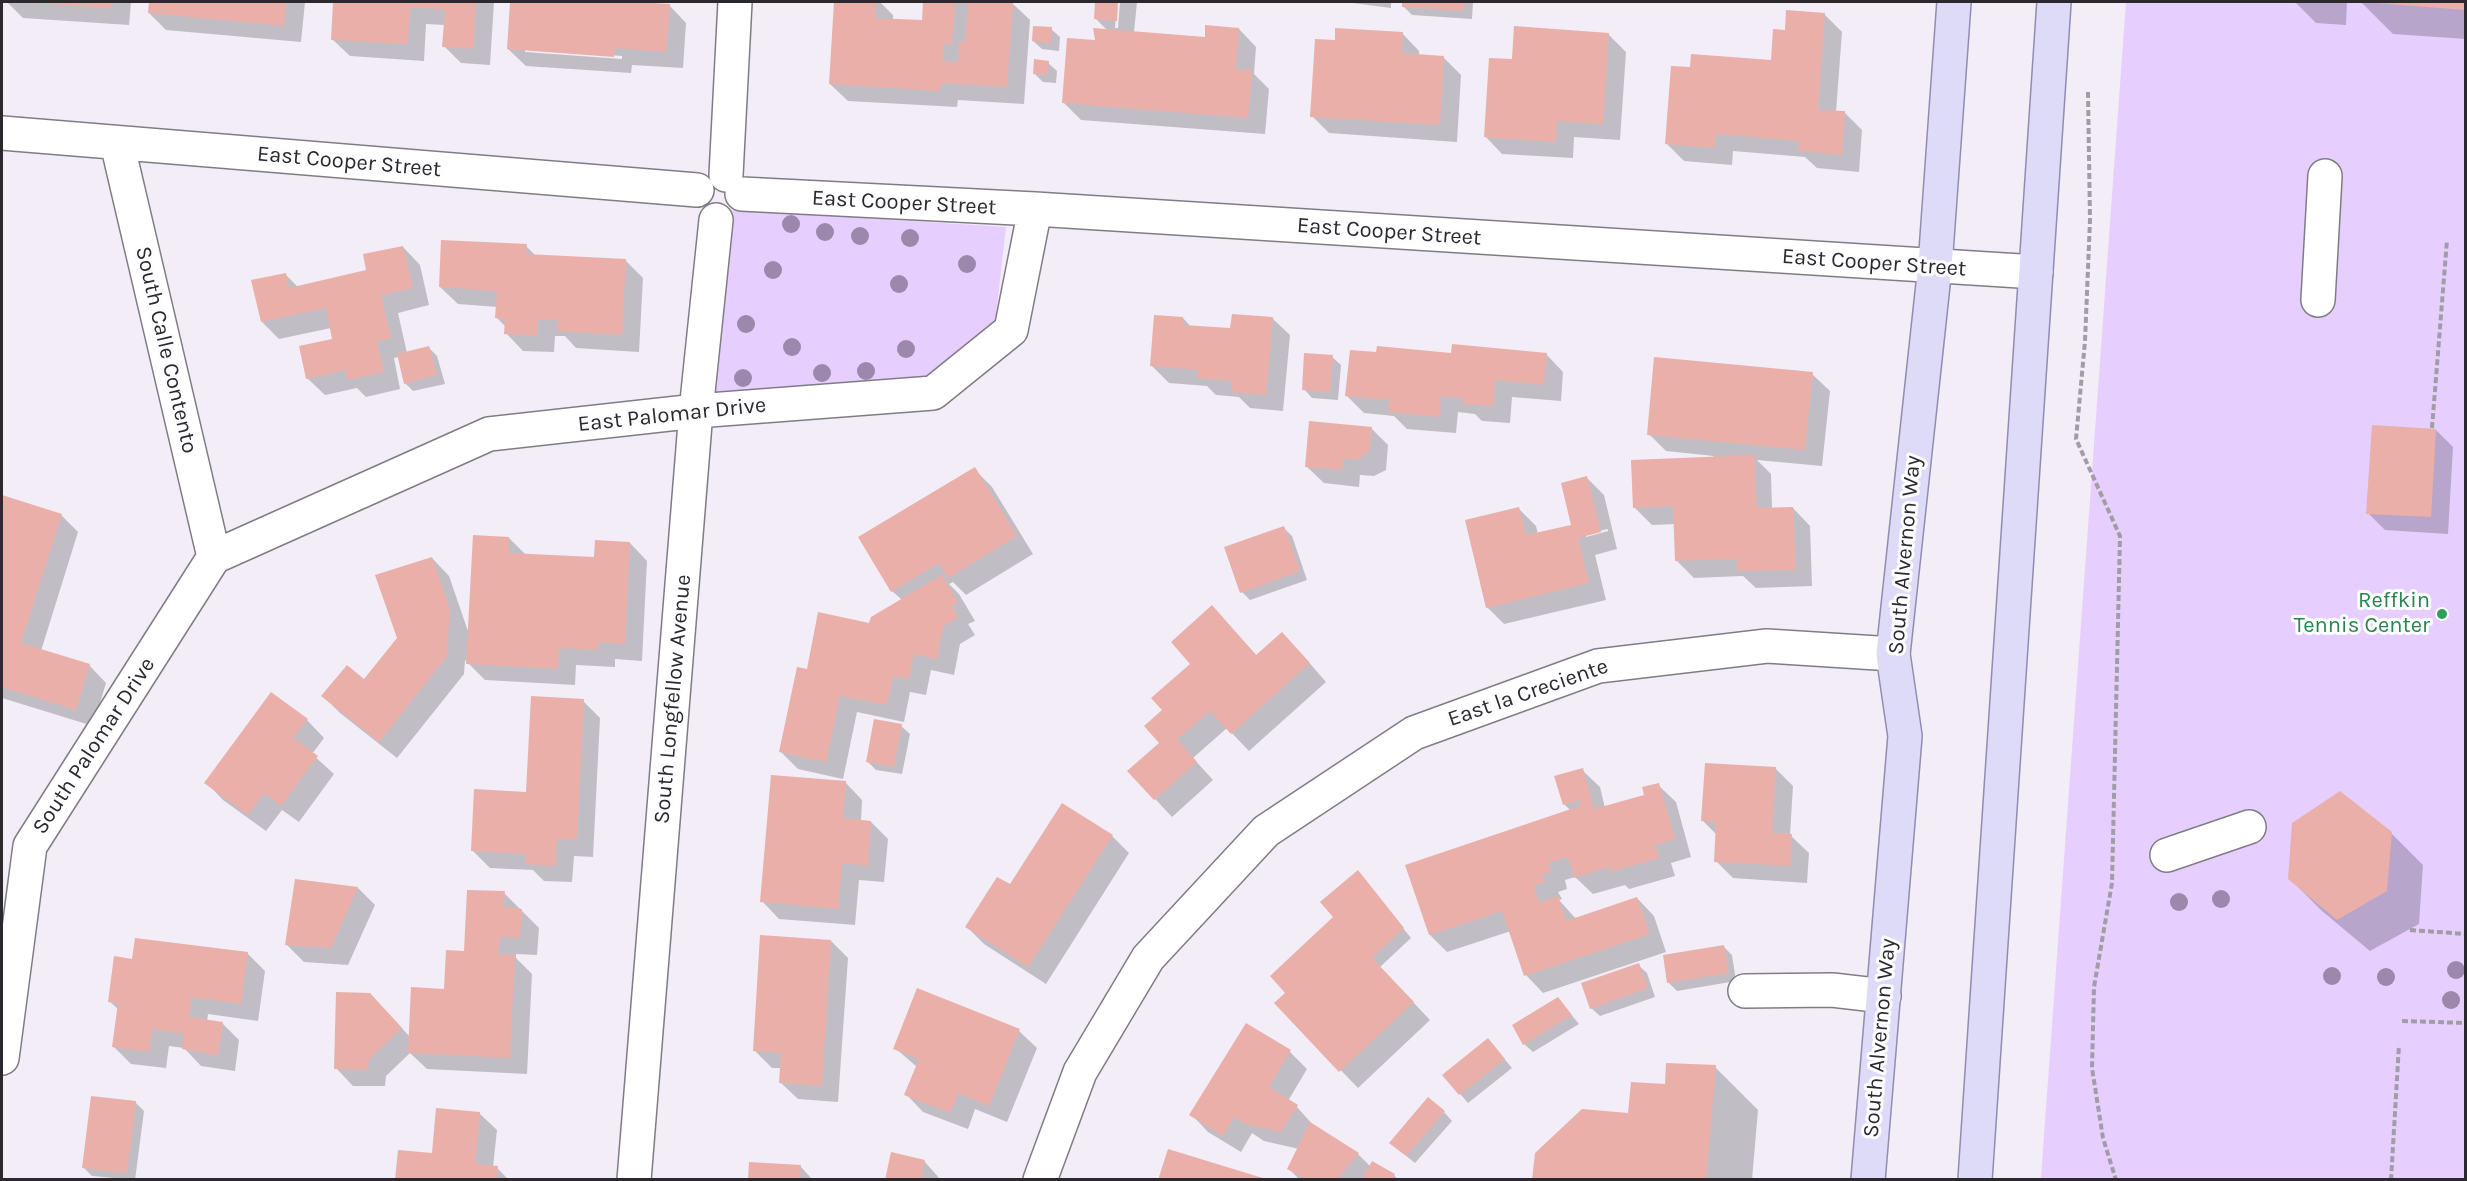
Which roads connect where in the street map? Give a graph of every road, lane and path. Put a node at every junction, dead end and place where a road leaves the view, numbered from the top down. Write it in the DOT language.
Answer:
graph roads {
  1 [pos="735,2"];
  2 [pos="1954,2"];
  3 [pos="2054,2"];
  4 [pos="2088,82"];
  5 [pos="2,133"];
  6 [pos="117,143"];
  7 [pos="2325,176"];
  8 [pos="734,185"];
  9 [pos="697,190"];
  10 [pos="1035,209"];
  11 [pos="716,220"];
  12 [pos="2447,240"];
  13 [pos="1935,266"];
  14 [pos="2036,272"];
  15 [pos="2318,300"];
  16 [pos="696,411"];
  17 [pos="2432,428"];
  18 [pos="214,557"];
  19 [pos="1893,654"];
  20 [pos="2249,827"];
  21 [pos="2167,855"];
  22 [pos="2410,930"];
  23 [pos="2466,934"];
  24 [pos="1745,991"];
  25 [pos="1884,996"];
  26 [pos="2402,1021"];
  27 [pos="2466,1023"];
  28 [pos="2400,1045"];
  29 [pos="2,1058"];
  30 [pos="634,1179"];
  31 [pos="1040,1179"];
  32 [pos="1868,1179"];
  33 [pos="1975,1179"];
  34 [pos="2116,1179"];
  35 [pos="2391,1179"];
  1 -- 8 [label="street"];
  2 -- 13 [label="main road, South Alvernon Way"];
  3 -- 14 [label="main road"];
  4 -- 34 [label="path"];
  5 -- 6 [label="street, East Cooper Street"];
  6 -- 9 [label="street, East Cooper Street"];
  6 -- 18 [label="street, South Calle Contento"];
  7 -- 15 [label="street"];
  8 -- 9 [label="street"];
  8 -- 10 [label="street, East Cooper Street"];
  8 -- 11 [label="street"];
  9 -- 11 [label="street"];
  10 -- 13 [label="street, East Cooper Street"];
  10 -- 16 [label="street, East Palomar Drive"];
  11 -- 16 [label="street, South Longfellow Avenue"];
  12 -- 17 [label="path"];
  13 -- 14 [label="street, East Cooper Street"];
  13 -- 19 [label="main road, South Alvernon Way"];
  14 -- 33 [label="main road"];
  16 -- 18 [label="street, East Palomar Drive"];
  16 -- 30 [label="street, South Longfellow Avenue"];
  18 -- 29 [label="street, South Palomar Drive"];
  19 -- 25 [label="main road, South Alvernon Way"];
  19 -- 31 [label="street, East la Creciente"];
  20 -- 21 [label="street"];
  22 -- 23 [label="path"];
  24 -- 25 [label="street"];
  25 -- 32 [label="main road, South Alvernon Way"];
  26 -- 27 [label="path"];
  28 -- 35 [label="path"];
}
